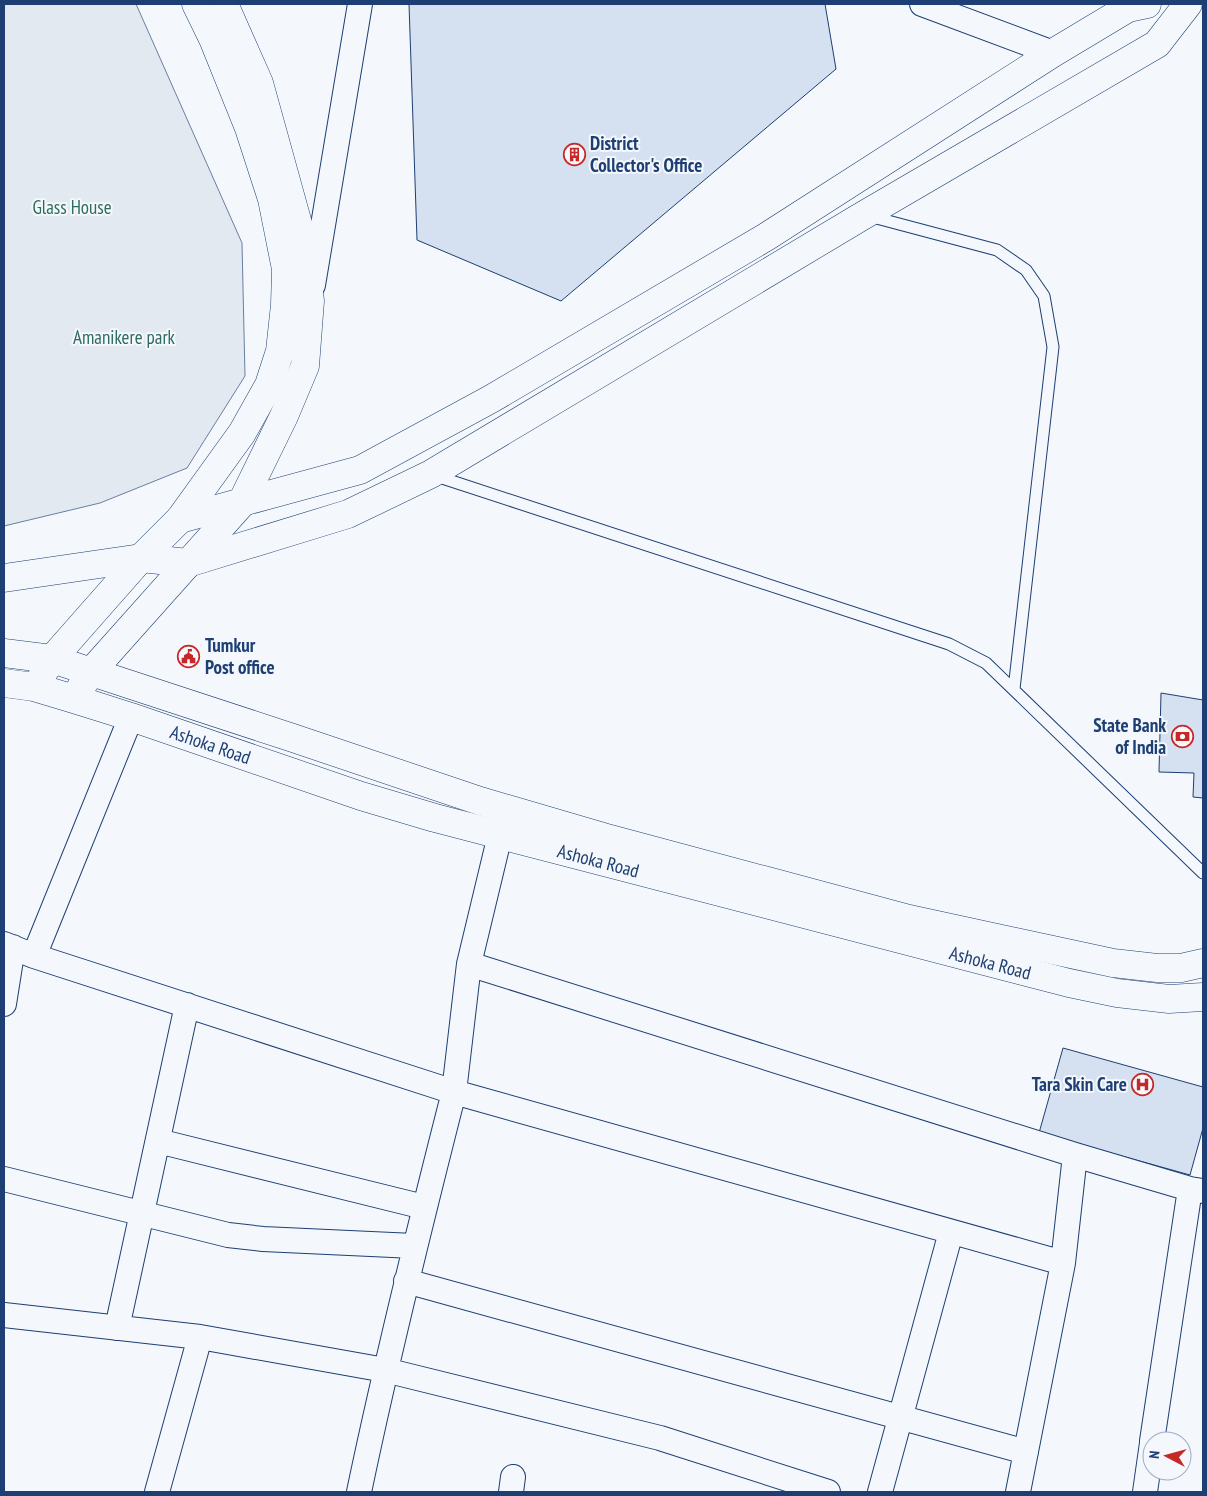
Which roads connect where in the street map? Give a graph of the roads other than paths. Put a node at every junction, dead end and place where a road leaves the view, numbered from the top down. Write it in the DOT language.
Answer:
graph roads {
  1 [pos="196,4"];
  2 [pos="224,4"];
  3 [pos="360,4"];
  4 [pos="922,4"];
  5 [pos="1147,4"];
  6 [pos="1188,4"];
  7 [pos="1053,54"];
  8 [pos="864,215"];
  9 [pos="298,303"];
  10 [pos="431,474"];
  11 [pos="241,504"];
  12 [pos="180,519"];
  13 [pos="141,558"];
  14 [pos="188,562"];
  15 [pos="4,578"];
  16 [pos="4,652"];
  17 [pos="52,659"];
  18 [pos="91,672"];
  19 [pos="4,684"];
  20 [pos="34,687"];
  21 [pos="1014,689"];
  22 [pos="74,699"];
  23 [pos="131,717"];
  24 [pos="500,835"];
  25 [pos="1203,873"];
  26 [pos="17,949"];
  27 [pos="1203,963"];
  28 [pos="469,964"];
  29 [pos="1203,997"];
  30 [pos="4,1004"];
  31 [pos="187,1005"];
  32 [pos="454,1092"];
  33 [pos="158,1141"];
  34 [pos="1075,1156"];
  35 [pos="4,1179"];
  36 [pos="1196,1190"];
  37 [pos="424,1207"];
  38 [pos="142,1213"];
  39 [pos="951,1232"];
  40 [pos="414,1246"];
  41 [pos="1063,1263"];
  42 [pos="406,1280"];
  43 [pos="4,1315"];
  44 [pos="117,1328"];
  45 [pos="200,1337"];
  46 [pos="385,1370"];
  47 [pos="901,1418"];
  48 [pos="1154,1431"];
  49 [pos="1026,1452"];
  50 [pos="157,1492"];
  51 [pos="359,1492"];
  52 [pos="828,1492"];
  53 [pos="880,1492"];
  54 [pos="1018,1492"];
  1 -- 9 [label="main road"];
  2 -- 9 [label="main road"];
  3 -- 9 [label="street"];
  4 -- 7 [label="street"];
  5 -- 7 [label="main road"];
  6 -- 8 [label="main road"];
  7 -- 11 [label="main road"];
  8 -- 10 [label="main road"];
  8 -- 21 [label="lane"];
  9 -- 11 [label="main road"];
  9 -- 12 [label="main road"];
  10 -- 14 [label="main road"];
  10 -- 21 [label="lane"];
  11 -- 12 [label="main road"];
  11 -- 14 [label="main road"];
  12 -- 13 [label="main road"];
  13 -- 14 [label="main road"];
  13 -- 15 [label="main road"];
  13 -- 17 [label="main road"];
  14 -- 18 [label="main road"];
  16 -- 17 [label="main road, Ashoka Road"];
  17 -- 18 [label="main road, Ashoka Road"];
  17 -- 20 [label="main road"];
  18 -- 22 [label="main road"];
  18 -- 27 [label="main road, Ashoka Road"];
  19 -- 20 [label="main road, Ashoka Road"];
  20 -- 22 [label="main road, Ashoka Road"];
  21 -- 25 [label="lane"];
  22 -- 23 [label="main road, Ashoka Road"];
  23 -- 24 [label="main road, Ashoka Road"];
  23 -- 26 [label="street"];
  24 -- 28 [label="street"];
  24 -- 29 [label="main road, Ashoka Road"];
  26 -- 30 [label="street"];
  26 -- 31 [label="street"];
  28 -- 32 [label="street"];
  28 -- 34 [label="street"];
  31 -- 32 [label="street"];
  31 -- 33 [label="street"];
  32 -- 37 [label="street"];
  32 -- 39 [label="street"];
  33 -- 37 [label="street"];
  33 -- 38 [label="street"];
  34 -- 36 [label="street"];
  34 -- 41 [label="street"];
  35 -- 38 [label="street"];
  36 -- 48 [label="street"];
  37 -- 40 [label="street"];
  38 -- 40 [label="street"];
  38 -- 44 [label="street"];
  39 -- 41 [label="street"];
  39 -- 47 [label="street"];
  40 -- 42 [label="street"];
  41 -- 49 [label="street"];
  42 -- 46 [label="street"];
  42 -- 47 [label="street"];
  43 -- 44 [label="street"];
  44 -- 45 [label="street"];
  45 -- 46 [label="street"];
  45 -- 50 [label="street"];
  46 -- 51 [label="street"];
  46 -- 52 [label="street"];
  47 -- 49 [label="street"];
  47 -- 53 [label="street"];
  49 -- 54 [label="street"];
}
